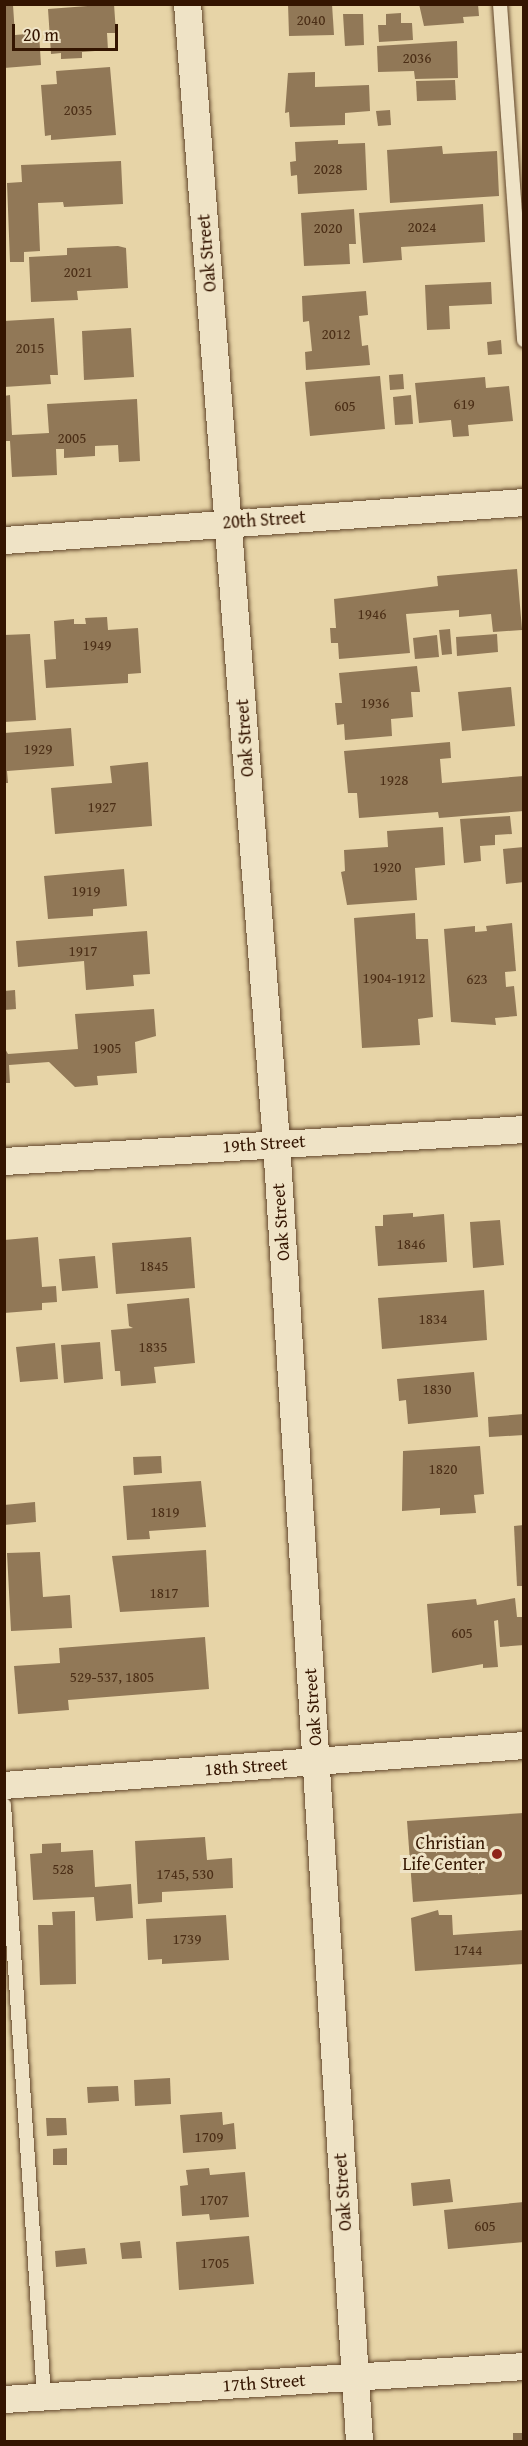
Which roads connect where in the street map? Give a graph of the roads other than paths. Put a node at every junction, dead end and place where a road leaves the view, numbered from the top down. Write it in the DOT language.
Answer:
graph roads {
  1 [pos="187,4"];
  2 [pos="500,4"];
  3 [pos="524,340"];
  4 [pos="524,502"];
  5 [pos="229,522"];
  6 [pos="4,540"];
  7 [pos="524,1129"];
  8 [pos="276,1143"];
  9 [pos="4,1161"];
  10 [pos="524,1745"];
  11 [pos="316,1761"];
  12 [pos="4,1785"];
  13 [pos="4,1805"];
  14 [pos="524,2366"];
  15 [pos="355,2377"];
  16 [pos="44,2397"];
  17 [pos="4,2399"];
  18 [pos="359,2442"];
  1 -- 5 [label="street, Oak Street"];
  2 -- 3 [label="lane"];
  4 -- 5 [label="street, 20th Street"];
  5 -- 6 [label="street, 20th Street"];
  5 -- 8 [label="street, Oak Street"];
  7 -- 8 [label="street, 19th Street"];
  8 -- 9 [label="street, 19th Street"];
  8 -- 11 [label="street, Oak Street"];
  10 -- 11 [label="street, 18th Street"];
  11 -- 12 [label="street, 18th Street"];
  11 -- 15 [label="street, Oak Street"];
  13 -- 16 [label="lane"];
  14 -- 15 [label="street, 17th Street"];
  15 -- 16 [label="street, 17th Street"];
  15 -- 18 [label="street, Oak Street"];
  16 -- 17 [label="street, 17th Street"];
}
